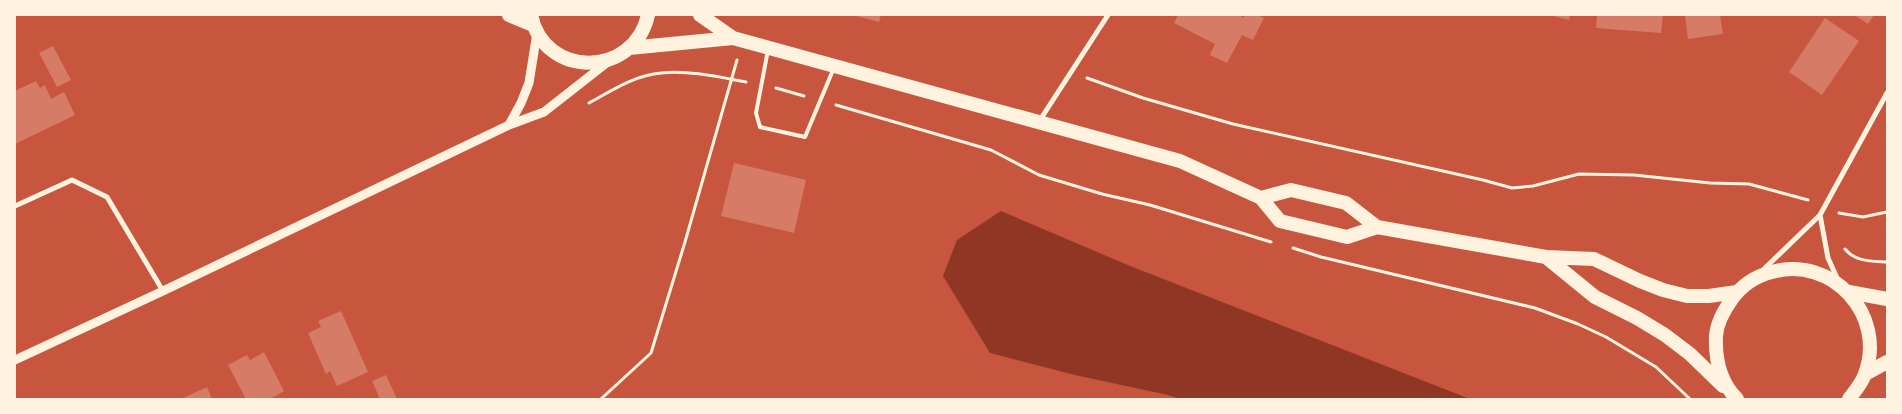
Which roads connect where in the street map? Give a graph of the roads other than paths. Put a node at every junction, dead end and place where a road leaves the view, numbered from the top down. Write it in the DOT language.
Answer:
graph roads {
  1 [pos="509,15"];
  2 [pos="648,15"];
  3 [pos="700,15"];
  4 [pos="1108,15"];
  5 [pos="534,24"];
  6 [pos="738,39"];
  7 [pos="769,47"];
  8 [pos="629,48"];
  9 [pos="614,58"];
  10 [pos="835,65"];
  11 [pos="1887,93"];
  12 [pos="1040,121"];
  13 [pos="509,125"];
  14 [pos="1261,198"];
  15 [pos="15,206"];
  16 [pos="1820,215"];
  17 [pos="1377,227"];
  18 [pos="1546,257"];
  19 [pos="1751,281"];
  20 [pos="1845,289"];
  21 [pos="163,292"];
  22 [pos="1737,292"];
  23 [pos="1887,299"];
  24 [pos="15,360"];
  25 [pos="1887,362"];
  26 [pos="1865,374"];
  27 [pos="1734,396"];
  28 [pos="1849,399"];
  1 -- 5 [label="highway"];
  2 -- 8 [label="highway"];
  3 -- 6 [label="highway"];
  4 -- 12 [label="street"];
  5 -- 9 [label="highway"];
  5 -- 13 [label="street"];
  6 -- 7 [label="highway"];
  6 -- 8 [label="highway"];
  7 -- 10 [label="highway"];
  7 -- 10 [label="lane"];
  8 -- 9 [label="highway"];
  9 -- 13 [label="street"];
  10 -- 12 [label="highway"];
  11 -- 16 [label="street"];
  12 -- 14 [label="highway"];
  13 -- 21 [label="street"];
  14 -- 17 [label="highway"];
  14 -- 17 [label="highway"];
  15 -- 21 [label="street"];
  16 -- 19 [label="street"];
  16 -- 20 [label="street"];
  17 -- 18 [label="highway"];
  18 -- 22 [label="highway"];
  18 -- 27 [label="highway"];
  19 -- 20 [label="highway"];
  19 -- 22 [label="highway"];
  20 -- 23 [label="highway"];
  20 -- 26 [label="highway"];
  21 -- 24 [label="street"];
  22 -- 27 [label="highway"];
  25 -- 26 [label="highway"];
  26 -- 28 [label="highway"];
}
